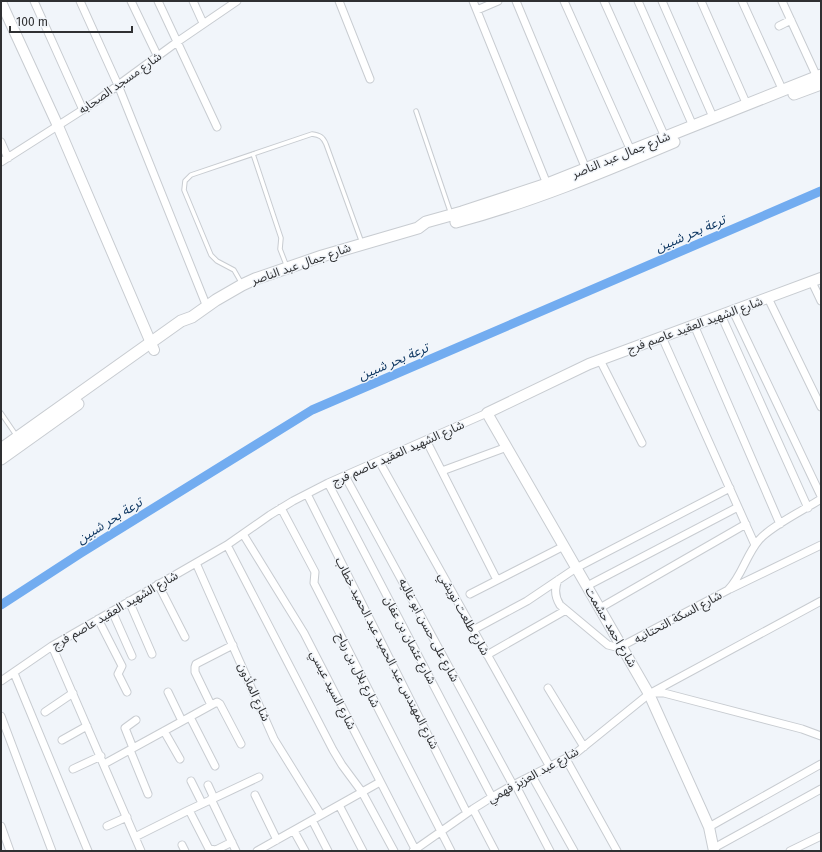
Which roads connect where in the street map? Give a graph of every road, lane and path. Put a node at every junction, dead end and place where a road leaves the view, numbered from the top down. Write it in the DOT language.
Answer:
graph roads {
  1 [pos="34,1"];
  2 [pos="80,1"];
  3 [pos="131,1"];
  4 [pos="158,1"];
  5 [pos="193,1"];
  6 [pos="236,1"];
  7 [pos="339,1"];
  8 [pos="473,1"];
  9 [pos="498,1"];
  10 [pos="516,1"];
  11 [pos="564,1"];
  12 [pos="604,1"];
  13 [pos="638,1"];
  14 [pos="662,1"];
  15 [pos="701,1"];
  16 [pos="742,1"];
  17 [pos="782,1"];
  18 [pos="1,2"];
  19 [pos="477,10"];
  20 [pos="791,20"];
  21 [pos="203,24"];
  22 [pos="779,26"];
  23 [pos="177,42"];
  24 [pos="158,57"];
  25 [pos="370,79"];
  26 [pos="820,79"];
  27 [pos="118,86"];
  28 [pos="783,90"];
  29 [pos="747,105"];
  30 [pos="83,110"];
  31 [pos="416,111"];
  32 [pos="713,117"];
  33 [pos="58,126"];
  34 [pos="693,126"];
  35 [pos="217,127"];
  36 [pos="665,137"];
  37 [pos="1,142"];
  38 [pos="253,154"];
  39 [pos="633,155"];
  40 [pos="8,158"];
  41 [pos="1,162"];
  42 [pos="586,169"];
  43 [pos="547,184"];
  44 [pos="451,215"];
  45 [pos="418,228"];
  46 [pos="363,244"];
  47 [pos="287,268"];
  48 [pos="816,280"];
  49 [pos="242,285"];
  50 [pos="768,298"];
  51 [pos="821,301"];
  52 [pos="206,306"];
  53 [pos="733,311"];
  54 [pos="721,316"];
  55 [pos="694,325"];
  56 [pos="662,337"];
  57 [pos="153,347"];
  58 [pos="600,360"];
  59 [pos="821,407"];
  60 [pos="1,413"];
  61 [pos="488,413"];
  62 [pos="18,437"];
  63 [pos="426,440"];
  64 [pos="642,443"];
  65 [pos="507,447"];
  66 [pos="1,449"];
  67 [pos="1,459"];
  68 [pos="379,461"];
  69 [pos="442,471"];
  70 [pos="345,476"];
  71 [pos="328,483"];
  72 [pos="730,488"];
  73 [pos="307,494"];
  74 [pos="821,496"];
  75 [pos="821,499"];
  76 [pos="738,507"];
  77 [pos="281,508"];
  78 [pos="808,508"];
  79 [pos="746,524"];
  80 [pos="780,524"];
  81 [pos="243,534"];
  82 [pos="227,545"];
  83 [pos="755,545"];
  84 [pos="821,545"];
  85 [pos="564,546"];
  86 [pos="196,563"];
  87 [pos="576,568"];
  88 [pos="497,580"];
  89 [pos="558,580"];
  90 [pos="158,584"];
  91 [pos="587,586"];
  92 [pos="728,590"];
  93 [pos="470,594"];
  94 [pos="129,601"];
  95 [pos="821,601"];
  96 [pos="600,608"];
  97 [pos="566,610"];
  98 [pos="112,611"];
  99 [pos="98,619"];
  100 [pos="473,630"];
  101 [pos="185,637"];
  102 [pos="233,645"];
  103 [pos="52,646"];
  104 [pos="622,646"];
  105 [pos="152,654"];
  106 [pos="487,655"];
  107 [pos="132,656"];
  108 [pos="14,672"];
  109 [pos="1,681"];
  110 [pos="548,688"];
  111 [pos="127,692"];
  112 [pos="168,692"];
  113 [pos="73,693"];
  114 [pos="649,694"];
  115 [pos="211,704"];
  116 [pos="45,712"];
  117 [pos="1,716"];
  118 [pos="190,717"];
  119 [pos="136,720"];
  120 [pos="182,721"];
  121 [pos="88,726"];
  122 [pos="164,731"];
  123 [pos="821,736"];
  124 [pos="62,740"];
  125 [pos="241,744"];
  126 [pos="584,747"];
  127 [pos="131,749"];
  128 [pos="101,756"];
  129 [pos="566,759"];
  130 [pos="180,760"];
  131 [pos="104,764"];
  132 [pos="821,764"];
  133 [pos="215,766"];
  134 [pos="550,767"];
  135 [pos="73,769"];
  136 [pos="532,776"];
  137 [pos="259,777"];
  138 [pos="191,781"];
  139 [pos="380,782"];
  140 [pos="208,785"];
  141 [pos="514,785"];
  142 [pos="821,789"];
  143 [pos="362,792"];
  144 [pos="148,794"];
  145 [pos="255,795"];
  146 [pos="492,797"];
  147 [pos="213,798"];
  148 [pos="202,803"];
  149 [pos="339,805"];
  150 [pos="189,810"];
  151 [pos="470,811"];
  152 [pos="321,815"];
  153 [pos="126,817"];
  154 [pos="312,820"];
  155 [pos="1,826"];
  156 [pos="107,826"];
  157 [pos="709,827"];
  158 [pos="294,831"];
  159 [pos="441,831"];
  160 [pos="821,836"];
  161 [pos="135,837"];
  162 [pos="277,840"];
  163 [pos="232,842"];
  164 [pos="718,849"];
  165 [pos="414,850"];
  166 [pos="10,851"];
  167 [pos="52,851"];
  168 [pos="88,851"];
  169 [pos="141,851"];
  170 [pos="236,851"];
  171 [pos="257,851"];
  172 [pos="305,851"];
  173 [pos="328,851"];
  174 [pos="363,851"];
  175 [pos="394,851"];
  176 [pos="451,851"];
  177 [pos="494,851"];
  178 [pos="550,851"];
  179 [pos="574,851"];
  180 [pos="617,851"];
  181 [pos="790,851"];
  1 -- 30 [label="street"];
  2 -- 27 [label="street"];
  3 -- 24 [label="street"];
  4 -- 23 [label="street"];
  5 -- 21 [label="street"];
  6 -- 21 [label="street, شارع مسجد الصحابه"];
  7 -- 25 [label="street"];
  8 -- 19 [label="street"];
  9 -- 19 [label="street"];
  10 -- 42 [label="street"];
  11 -- 39 [label="street"];
  12 -- 36 [label="street"];
  13 -- 34 [label="street"];
  14 -- 32 [label="street"];
  15 -- 29 [label="street"];
  16 -- 28 [label="street"];
  17 -- 20 [label="street"];
  18 -- 33 [label="street"];
  19 -- 43 [label="street"];
  20 -- 22 [label="street"];
  20 -- 26 [label="street"];
  21 -- 23 [label="street, شارع مسجد الصحابه"];
  23 -- 24 [label="street, شارع مسجد الصحابه"];
  23 -- 35 [label="street"];
  24 -- 27 [label="street, شارع مسجد الصحابه"];
  26 -- 28 [label="main road, شارع جمال عبد الناصر"];
  26 -- 39 [label="main road, شارع جمال عبد الناصر"];
  27 -- 30 [label="street, شارع مسجد الصحابه"];
  27 -- 52 [label="street"];
  28 -- 29 [label="main road, شارع جمال عبد الناصر"];
  29 -- 32 [label="main road, شارع جمال عبد الناصر"];
  30 -- 33 [label="street, شارع مسجد الصحابه"];
  31 -- 44 [label="lane"];
  32 -- 34 [label="main road, شارع جمال عبد الناصر"];
  33 -- 40 [label="street, شارع مسجد الصحابه"];
  33 -- 57 [label="street"];
  34 -- 36 [label="main road, شارع جمال عبد الناصر"];
  36 -- 39 [label="main road, شارع جمال عبد الناصر"];
  37 -- 40 [label="street"];
  38 -- 46 [label="lane"];
  38 -- 47 [label="lane"];
  38 -- 49 [label="lane"];
  39 -- 42 [label="main road, شارع جمال عبد الناصر"];
  39 -- 45 [label="main road, شارع جمال عبد الناصر"];
  40 -- 41 [label="street, شارع مسجد الصحابه"];
  42 -- 43 [label="main road, شارع جمال عبد الناصر"];
  43 -- 44 [label="main road, شارع جمال عبد الناصر"];
  44 -- 45 [label="main road, شارع جمال عبد الناصر"];
  45 -- 46 [label="main road, شارع جمال عبد الناصر"];
  46 -- 47 [label="main road, شارع جمال عبد الناصر"];
  47 -- 49 [label="main road, شارع جمال عبد الناصر"];
  48 -- 50 [label="street, شارع الشهيد العقيد عاصم فرج"];
  48 -- 51 [label="street"];
  49 -- 52 [label="main road, شارع جمال عبد الناصر"];
  50 -- 53 [label="street, شارع الشهيد العقيد عاصم فرج"];
  50 -- 59 [label="street"];
  52 -- 57 [label="main road, شارع جمال عبد الناصر"];
  53 -- 54 [label="street, شارع الشهيد العقيد عاصم فرج"];
  53 -- 74 [label="street"];
  54 -- 55 [label="street, شارع الشهيد العقيد عاصم فرج"];
  54 -- 78 [label="street"];
  55 -- 56 [label="street, شارع الشهيد العقيد عاصم فرج"];
  55 -- 80 [label="street"];
  56 -- 58 [label="street, شارع الشهيد العقيد عاصم فرج"];
  56 -- 72 [label="street"];
  57 -- 62 [label="main road, شارع جمال عبد الناصر"];
  57 -- 67 [label="main road, شارع جمال عبد الناصر"];
  58 -- 61 [label="street, شارع الشهيد العقيد عاصم فرج"];
  58 -- 64 [label="street"];
  60 -- 62 [label="lane"];
  61 -- 63 [label="street, شارع الشهيد العقيد عاصم فرج"];
  61 -- 65 [label="street, شارع احمد حشمت"];
  62 -- 66 [label="main road, شارع جمال عبد الناصر"];
  63 -- 68 [label="street, شارع الشهيد العقيد عاصم فرج"];
  63 -- 69 [label="street"];
  65 -- 69 [label="street"];
  65 -- 85 [label="street, شارع احمد حشمت"];
  68 -- 70 [label="street, شارع الشهيد العقيد عاصم فرج"];
  68 -- 100 [label="street, شارع طلعت نويشي"];
  69 -- 88 [label="street"];
  70 -- 71 [label="street, شارع الشهيد العقيد عاصم فرج"];
  70 -- 141 [label="street, شارع على حسن ابو غاليه"];
  71 -- 73 [label="street, شارع الشهيد العقيد عاصم فرج"];
  71 -- 146 [label="street, شارع عثمان بن عفان"];
  72 -- 76 [label="street"];
  72 -- 87 [label="street"];
  73 -- 77 [label="street, شارع الشهيد العقيد عاصم فرج"];
  73 -- 151 [label="street, شارع المهندس عبد الحميد عبد الحميد خطاب"];
  75 -- 78 [label="street, شارع السكة التحتانيه"];
  76 -- 79 [label="street"];
  76 -- 91 [label="street"];
  77 -- 81 [label="street, شارع الشهيد العقيد عاصم فرج"];
  77 -- 159 [label="street, شارع بلال بن رباح"];
  78 -- 80 [label="street, شارع السكة التحتانيه"];
  79 -- 83 [label="street"];
  79 -- 96 [label="street"];
  80 -- 83 [label="street, شارع السكة التحتانيه"];
  81 -- 82 [label="street, شارع الشهيد العقيد عاصم فرج"];
  81 -- 139 [label="street, شارع السيد عيسي"];
  82 -- 86 [label="street, شارع الشهيد العقيد عاصم فرج"];
  82 -- 143 [label="street"];
  83 -- 92 [label="street, شارع السكة التحتانيه"];
  84 -- 92 [label="street"];
  85 -- 87 [label="street, شارع احمد حشمت"];
  85 -- 88 [label="street"];
  86 -- 90 [label="street, شارع الشهيد العقيد عاصم فرج"];
  86 -- 102 [label="street, شارع المأذون"];
  87 -- 89 [label="street"];
  87 -- 91 [label="street, شارع احمد حشمت"];
  88 -- 93 [label="street"];
  89 -- 97 [label="street, شارع السكة التحتانيه"];
  89 -- 100 [label="street"];
  90 -- 94 [label="street, شارع الشهيد العقيد عاصم فرج"];
  90 -- 101 [label="street"];
  91 -- 96 [label="street, شارع احمد حشمت"];
  92 -- 104 [label="street, شارع السكة التحتانيه"];
  94 -- 98 [label="street, شارع الشهيد العقيد عاصم فرج"];
  94 -- 105 [label="street"];
  95 -- 114 [label="street, شارع عبد العزيز فهمي"];
  96 -- 104 [label="street, شارع احمد حشمت"];
  97 -- 104 [label="street, شارع السكة التحتانيه"];
  97 -- 106 [label="street"];
  98 -- 99 [label="street, شارع الشهيد العقيد عاصم فرج"];
  98 -- 107 [label="street"];
  99 -- 103 [label="street, شارع الشهيد العقيد عاصم فرج"];
  99 -- 111 [label="street"];
  100 -- 106 [label="street, شارع طلعت نويشي"];
  102 -- 115 [label="street"];
  102 -- 152 [label="street, شارع المأذون"];
  103 -- 108 [label="street, شارع الشهيد العقيد عاصم فرج"];
  103 -- 113 [label="street"];
  104 -- 114 [label="street, شارع احمد حشمت"];
  106 -- 134 [label="street, شارع طلعت نويشي"];
  108 -- 109 [label="street, شارع الشهيد العقيد عاصم فرج"];
  108 -- 168 [label="street"];
  110 -- 126 [label="street"];
  112 -- 120 [label="street"];
  113 -- 116 [label="street"];
  113 -- 121 [label="street"];
  114 -- 123 [label="street"];
  114 -- 126 [label="street, شارع عبد العزيز فهمي"];
  114 -- 157 [label="street, شارع احمد حشمت"];
  115 -- 118 [label="street"];
  115 -- 125 [label="street"];
  117 -- 167 [label="street"];
  118 -- 120 [label="street"];
  118 -- 133 [label="street"];
  119 -- 127 [label="street"];
  120 -- 122 [label="street"];
  121 -- 124 [label="street"];
  121 -- 128 [label="street"];
  122 -- 127 [label="street"];
  122 -- 130 [label="street"];
  126 -- 129 [label="street, شارع عبد العزيز فهمي"];
  127 -- 131 [label="street"];
  127 -- 144 [label="street"];
  128 -- 131 [label="street"];
  128 -- 135 [label="street"];
  129 -- 134 [label="street, شارع عبد العزيز فهمي"];
  129 -- 180 [label="street"];
  131 -- 153 [label="street"];
  132 -- 157 [label="street"];
  134 -- 136 [label="street, شارع عبد العزيز فهمي"];
  136 -- 141 [label="street, شارع عبد العزيز فهمي"];
  136 -- 179 [label="street"];
  137 -- 147 [label="street"];
  138 -- 148 [label="street"];
  139 -- 143 [label="street"];
  139 -- 165 [label="street, شارع السيد عيسي"];
  140 -- 147 [label="street"];
  141 -- 146 [label="street, شارع عبد العزيز فهمي"];
  141 -- 178 [label="street, شارع على حسن ابو غاليه"];
  142 -- 164 [label="street"];
  143 -- 149 [label="street"];
  143 -- 175 [label="street"];
  145 -- 162 [label="street"];
  146 -- 151 [label="street, شارع عبد العزيز فهمي"];
  147 -- 148 [label="street"];
  147 -- 163 [label="street"];
  148 -- 150 [label="street"];
  149 -- 152 [label="street"];
  149 -- 174 [label="street"];
  150 -- 161 [label="street"];
  150 -- 163 [label="street"];
  151 -- 159 [label="street, شارع عبد العزيز فهمي"];
  151 -- 177 [label="street, شارع المهندس عبد الحميد عبد الحميد خطاب"];
  152 -- 154 [label="street"];
  153 -- 156 [label="street"];
  153 -- 161 [label="street"];
  154 -- 158 [label="street"];
  154 -- 173 [label="street"];
  155 -- 166 [label="street"];
  157 -- 164 [label="street, شارع احمد حشمت"];
  158 -- 162 [label="street"];
  158 -- 172 [label="street"];
  159 -- 165 [label="street, شارع عبد العزيز فهمي"];
  159 -- 176 [label="street, شارع بلال بن رباح"];
  160 -- 181 [label="street"];
  161 -- 169 [label="street"];
  162 -- 171 [label="street"];
  163 -- 170 [label="street"];
}
